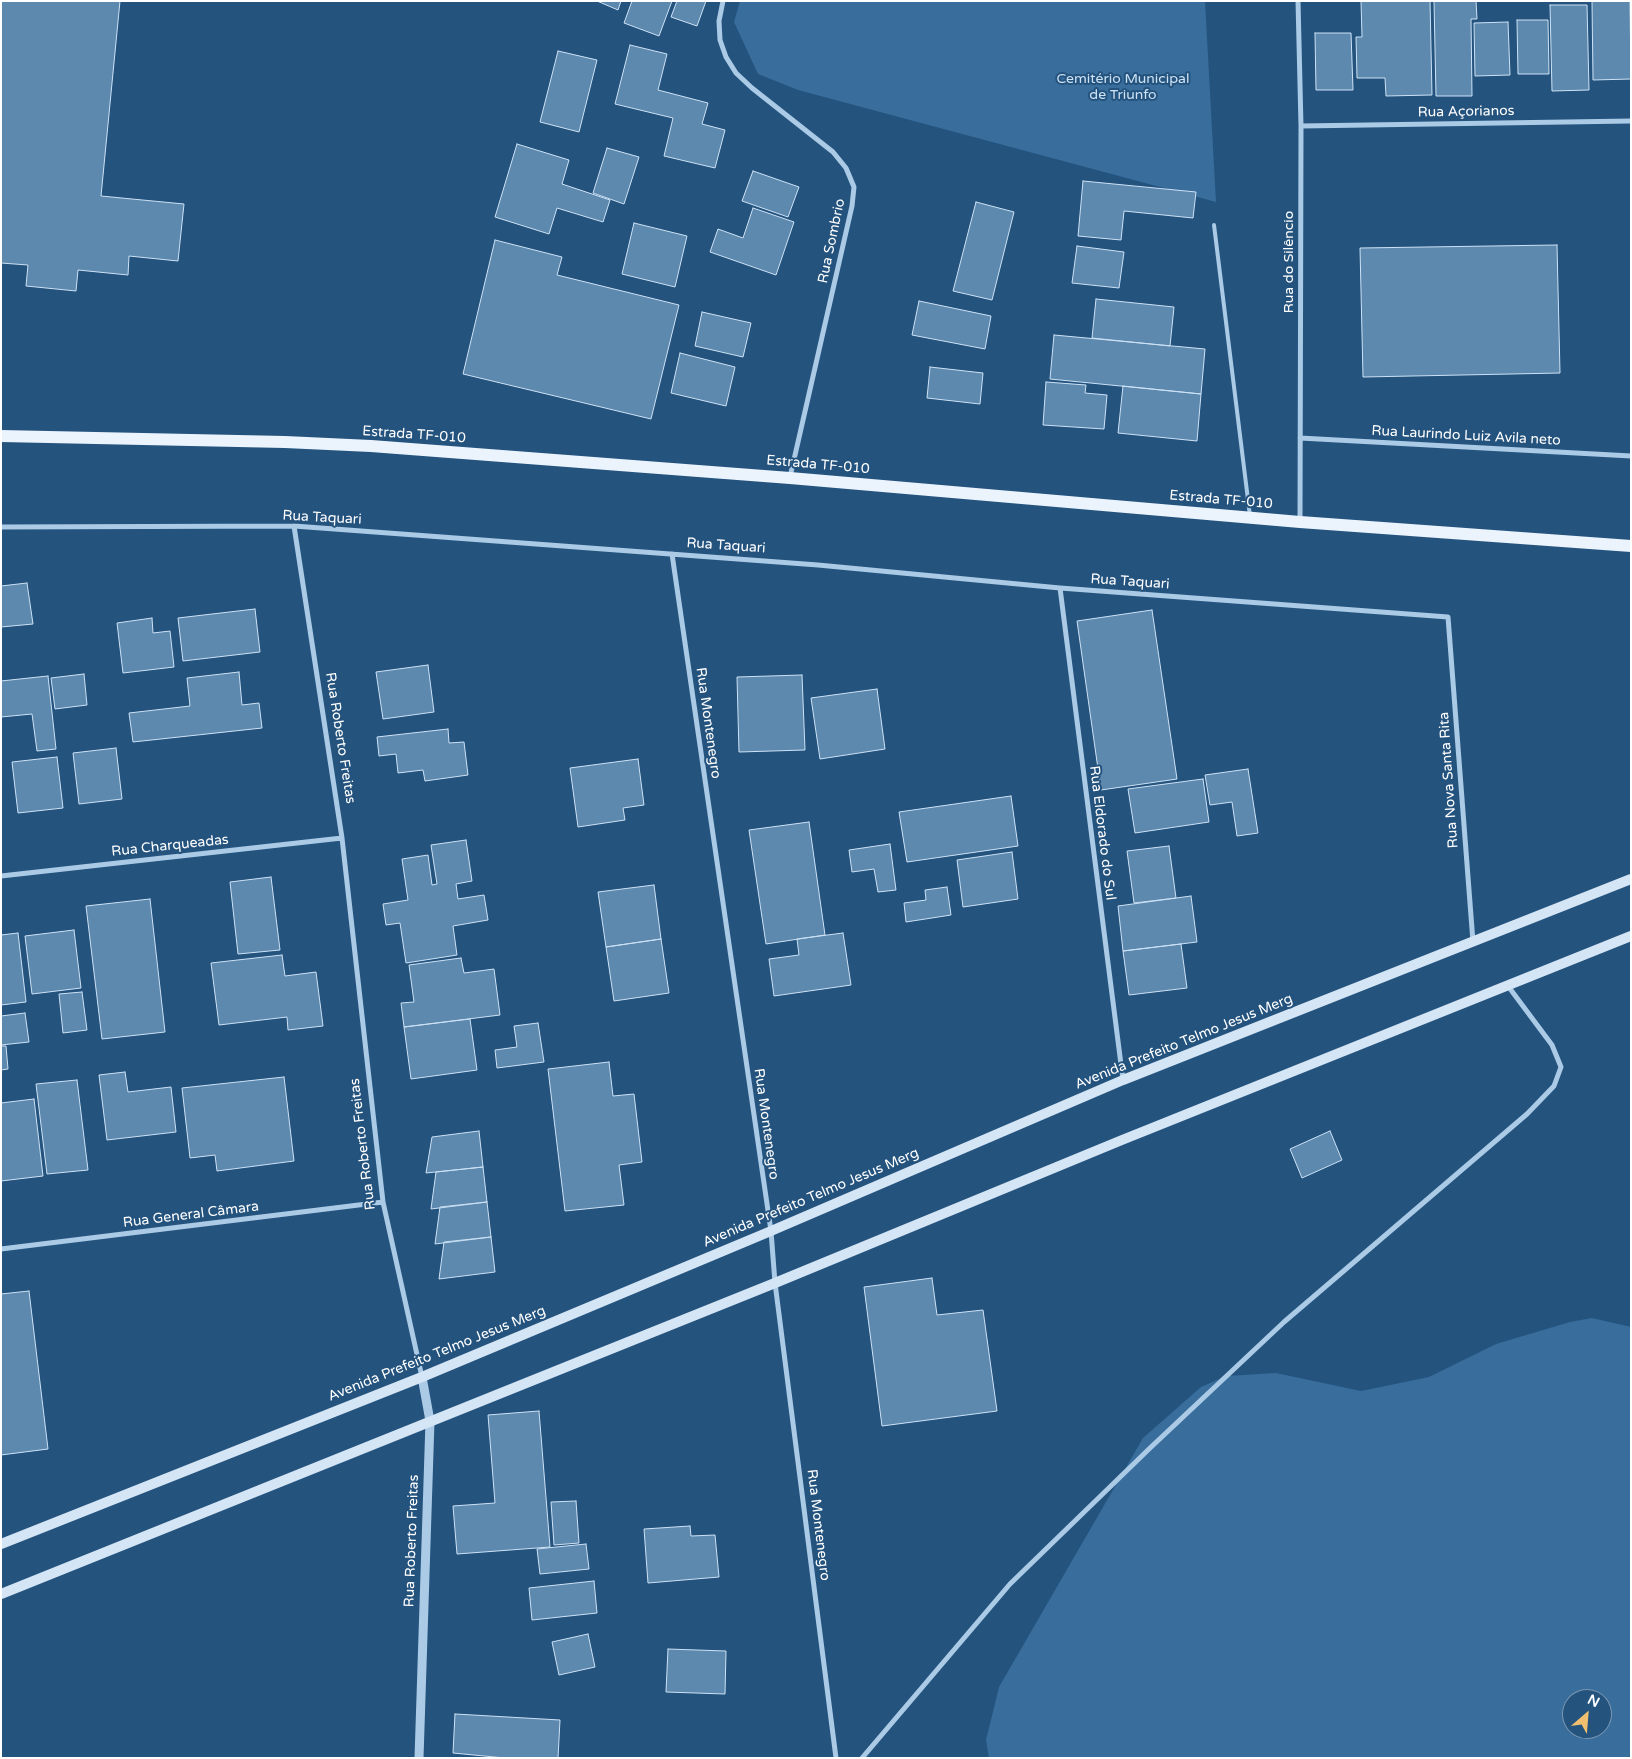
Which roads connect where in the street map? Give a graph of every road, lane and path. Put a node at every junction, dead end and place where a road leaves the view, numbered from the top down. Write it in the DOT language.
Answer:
graph roads {
  1 [pos="723,1"];
  2 [pos="1298,1"];
  3 [pos="1631,121"];
  4 [pos="1301,126"];
  5 [pos="1214,225"];
  6 [pos="1,436"];
  7 [pos="1300,438"];
  8 [pos="1631,456"];
  9 [pos="790,478"];
  10 [pos="1250,517"];
  11 [pos="1300,522"];
  12 [pos="294,526"];
  13 [pos="1,527"];
  14 [pos="1631,546"];
  15 [pos="672,554"];
  16 [pos="1060,588"];
  17 [pos="1448,617"];
  18 [pos="342,838"];
  19 [pos="1,876"];
  20 [pos="1631,879"];
  21 [pos="1631,936"];
  22 [pos="1473,942"];
  23 [pos="1508,986"];
  24 [pos="1123,1080"];
  25 [pos="383,1202"];
  26 [pos="771,1231"];
  27 [pos="1,1249"];
  28 [pos="775,1282"];
  29 [pos="422,1377"];
  30 [pos="430,1421"];
  31 [pos="1,1544"];
  32 [pos="1,1594"];
  33 [pos="419,1758"];
  34 [pos="836,1758"];
  35 [pos="862,1758"];
  1 -- 9 [label="street, Rua Sombrio"];
  2 -- 4 [label="street, Rua do Silêncio"];
  3 -- 4 [label="street, Rua Açorianos"];
  4 -- 7 [label="street, Rua do Silêncio"];
  5 -- 10 [label="lane"];
  6 -- 9 [label="main road, Estrada TF-010"];
  7 -- 8 [label="street, Rua Laurindo Luiz Avila neto"];
  7 -- 11 [label="street, Rua do Silêncio"];
  9 -- 10 [label="main road, Estrada TF-010"];
  10 -- 11 [label="main road, Estrada TF-010"];
  11 -- 14 [label="main road, Estrada TF-010"];
  12 -- 13 [label="street, Rua Taquari"];
  12 -- 15 [label="street, Rua Taquari"];
  12 -- 18 [label="street, Rua Roberto Freitas"];
  15 -- 16 [label="street, Rua Taquari"];
  15 -- 26 [label="street, Rua Montenegro"];
  16 -- 17 [label="street, Rua Taquari"];
  16 -- 24 [label="street, Rua Eldorado do Sul"];
  17 -- 22 [label="street, Rua Nova Santa Rita"];
  18 -- 19 [label="street, Rua Charqueadas"];
  18 -- 25 [label="street, Rua Roberto Freitas"];
  20 -- 22 [label="main road, Avenida Prefeito Telmo Jesus Merg"];
  21 -- 23 [label="main road"];
  22 -- 24 [label="main road, Avenida Prefeito Telmo Jesus Merg"];
  23 -- 28 [label="main road"];
  23 -- 35 [label="street"];
  24 -- 26 [label="main road, Avenida Prefeito Telmo Jesus Merg"];
  25 -- 27 [label="street, Rua General Câmara"];
  25 -- 29 [label="street, Rua Roberto Freitas"];
  26 -- 28 [label="street, Rua Montenegro"];
  26 -- 29 [label="main road, Avenida Prefeito Telmo Jesus Merg"];
  28 -- 30 [label="main road"];
  28 -- 34 [label="street, Rua Montenegro"];
  29 -- 30 [label="street, Rua Roberto Freitas"];
  29 -- 31 [label="main road, Avenida Prefeito Telmo Jesus Merg"];
  30 -- 32 [label="main road"];
  30 -- 33 [label="street, Rua Roberto Freitas"];
}
